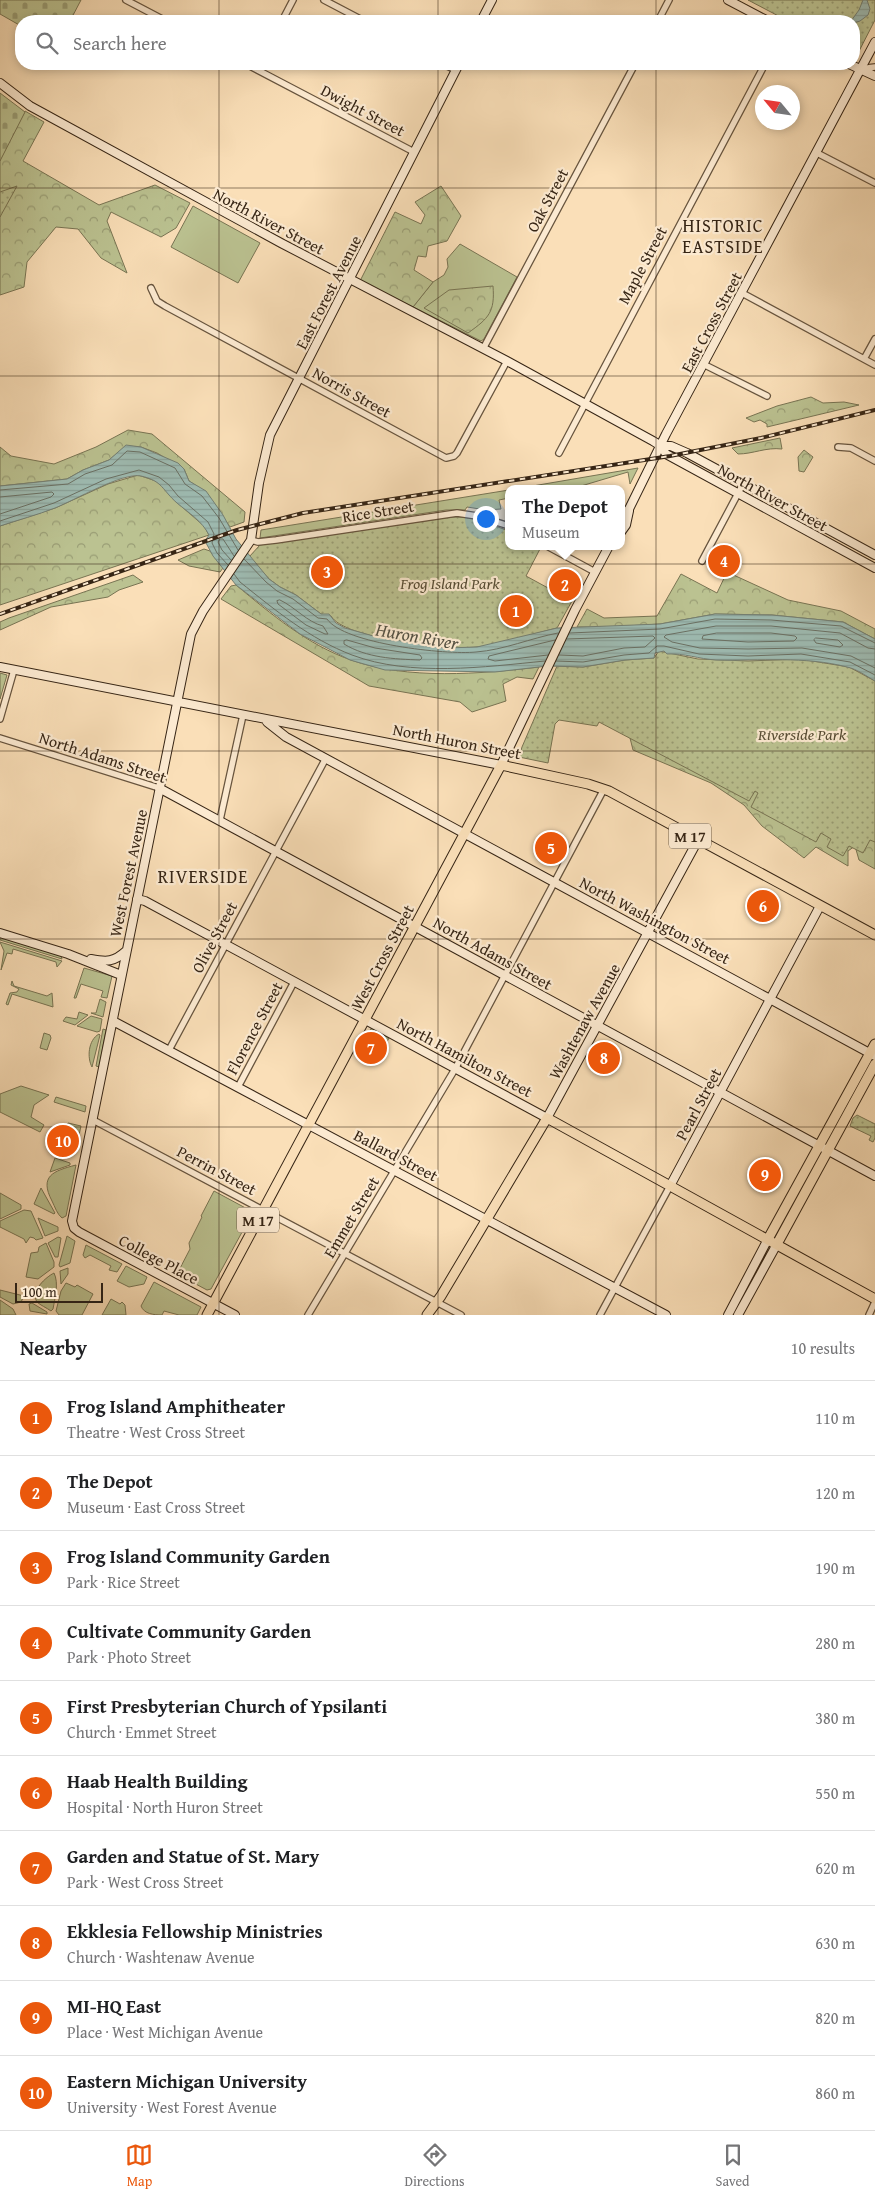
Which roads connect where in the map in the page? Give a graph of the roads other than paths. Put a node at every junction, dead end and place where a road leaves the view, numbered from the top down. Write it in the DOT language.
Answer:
graph roads {
  1 [pos="126,0"];
  2 [pos="293,0"];
  3 [pos="324,0"];
  4 [pos="492,0"];
  5 [pos="669,0"];
  6 [pos="728,0"];
  7 [pos="155,15"];
  8 [pos="285,15"];
  9 [pos="353,15"];
  10 [pos="484,15"];
  11 [pos="661,15"];
  12 [pos="757,15"];
  13 [pos="875,42"];
  14 [pos="875,67"];
  15 [pos="264,70"];
  16 [pos="456,70"];
  17 [pos="632,70"];
  18 [pos="762,70"];
  19 [pos="860,70"];
  20 [pos="875,76"];
  21 [pos="0,83"];
  22 [pos="414,152"];
  23 [pos="817,153"];
  24 [pos="875,183"];
  25 [pos="350,280"];
  26 [pos="151,288"];
  27 [pos="742,293"];
  28 [pos="875,339"];
  29 [pos="484,349"];
  30 [pos="864,359"];
  31 [pos="506,361"];
  32 [pos="704,365"];
  33 [pos="875,365"];
  34 [pos="299,378"];
  35 [pos="767,396"];
  36 [pos="584,403"];
  37 [pos="661,446"];
  38 [pos="838,447"];
  39 [pos="559,452"];
  40 [pos="875,461"];
  41 [pos="743,484"];
  42 [pos="738,494"];
  43 [pos="629,509"];
  44 [pos="625,514"];
  45 [pos="505,525"];
  46 [pos="625,526"];
  47 [pos="250,542"];
  48 [pos="554,550"];
  49 [pos="607,550"];
  50 [pos="875,555"];
  51 [pos="702,561"];
  52 [pos="875,568"];
  53 [pos="595,572"];
  54 [pos="0,667"];
  55 [pos="14,670"];
  56 [pos="177,702"];
  57 [pos="243,715"];
  58 [pos="0,719"];
  59 [pos="266,720"];
  60 [pos="0,738"];
  61 [pos="326,758"];
  62 [pos="501,765"];
  63 [pos="159,788"];
  64 [pos="604,789"];
  65 [pos="220,820"];
  66 [pos="466,833"];
  67 [pos="698,840"];
  68 [pos="276,850"];
  69 [pos="555,882"];
  70 [pos="137,899"];
  71 [pos="820,906"];
  72 [pos="415,926"];
  73 [pos="0,933"];
  74 [pos="649,933"];
  75 [pos="875,936"];
  76 [pos="226,945"];
  77 [pos="126,951"];
  78 [pos="72,955"];
  79 [pos="121,975"];
  80 [pos="504,975"];
  81 [pos="294,982"];
  82 [pos="770,998"];
  83 [pos="365,1020"];
  84 [pos="113,1021"];
  85 [pos="598,1026"];
  86 [pos="875,1044"];
  87 [pos="169,1050"];
  88 [pos="872,1054"];
  89 [pos="875,1064"];
  90 [pos="455,1069"];
  91 [pos="238,1087"];
  92 [pos="720,1092"];
  93 [pos="548,1118"];
  94 [pos="93,1120"];
  95 [pos="309,1125"];
  96 [pos="819,1146"];
  97 [pos="828,1150"];
  98 [pos="395,1171"];
  99 [pos="875,1176"];
  100 [pos="670,1186"];
  101 [pos="264,1210"];
  102 [pos="487,1219"];
  103 [pos="72,1225"];
  104 [pos="768,1239"];
  105 [pos="777,1244"];
  106 [pos="346,1253"];
  107 [pos="615,1288"];
  108 [pos="875,1300"];
  109 [pos="437,1302"];
  110 [pos="213,1304"];
  111 [pos="207,1315"];
  112 [pos="235,1315"];
  113 [pos="308,1315"];
  114 [pos="427,1315"];
  115 [pos="461,1315"];
  116 [pos="600,1315"];
  117 [pos="666,1315"];
  118 [pos="728,1315"];
  119 [pos="738,1315"];
  120 [pos="869,1315"];
  1 -- 7 [label="street"];
  2 -- 8 [label="street"];
  3 -- 9 [label="street"];
  4 -- 10 [label="street"];
  5 -- 11 [label="street"];
  6 -- 12 [label="street"];
  13 -- 19 [label="street, East Cross Street"];
  14 -- 19 [label="street"];
  15 -- 22 [label="street, Dwight Street"];
  16 -- 22 [label="street, East Forest Avenue"];
  17 -- 29 [label="street, Oak Street"];
  18 -- 36 [label="street, Maple Street"];
  19 -- 20 [label="street"];
  19 -- 23 [label="street, East Cross Street"];
  21 -- 25 [label="street, North River Street"];
  22 -- 25 [label="street, East Forest Avenue"];
  23 -- 24 [label="street"];
  23 -- 27 [label="street, East Cross Street"];
  25 -- 29 [label="street, North River Street"];
  25 -- 34 [label="street, East Forest Avenue"];
  26 -- 34 [label="street, Norris Street"];
  27 -- 30 [label="street"];
  27 -- 32 [label="street, East Cross Street"];
  28 -- 30 [label="street"];
  29 -- 31 [label="street, North River Street"];
  30 -- 33 [label="street"];
  31 -- 34 [label="street, Norris Street"];
  31 -- 36 [label="street, North River Street"];
  32 -- 35 [label="street"];
  32 -- 37 [label="street, East Cross Street"];
  34 -- 47 [label="street, East Forest Avenue"];
  36 -- 37 [label="street, North River Street"];
  36 -- 39 [label="street, Maple Street"];
  37 -- 41 [label="street, North River Street"];
  37 -- 42 [label="street, North River Street"];
  37 -- 43 [label="street, East Cross Street"];
  38 -- 40 [label="street"];
  41 -- 42 [label="street"];
  41 -- 50 [label="street, North River Street"];
  42 -- 51 [label="street"];
  42 -- 52 [label="street, North River Street"];
  43 -- 44 [label="street, East Cross Street"];
  43 -- 46 [label="street, East Cross Street"];
  45 -- 47 [label="street, Rice Street"];
  47 -- 56 [label="street, West Forest Avenue"];
  48 -- 53 [label="street"];
  49 -- 53 [label="street"];
  53 -- 62 [label="street, West Cross Street"];
  54 -- 55 [label="street, North Huron Street"];
  55 -- 56 [label="street, North Huron Street"];
  55 -- 58 [label="street"];
  56 -- 57 [label="street, North Huron Street"];
  56 -- 63 [label="street, West Forest Avenue"];
  57 -- 59 [label="street, North Huron Street"];
  57 -- 65 [label="street"];
  59 -- 61 [label="street, North Washington Street"];
  59 -- 62 [label="street, North Huron Street"];
  60 -- 63 [label="street, North Adams Street"];
  61 -- 66 [label="street, North Washington Street"];
  61 -- 68 [label="street, Olive Street"];
  62 -- 64 [label="main road, North Huron Street / M 17"];
  62 -- 66 [label="main road, West Cross Street / M 17"];
  63 -- 65 [label="street, North Adams Street"];
  63 -- 70 [label="street, West Forest Avenue"];
  64 -- 67 [label="main road, North Huron Street / M 17"];
  64 -- 69 [label="street, Emmet Street"];
  65 -- 68 [label="street, North Adams Street"];
  66 -- 69 [label="street, North Washington Street"];
  66 -- 72 [label="main road, West Cross Street / M 17"];
  67 -- 71 [label="main road, North Huron Street / M 17"];
  67 -- 74 [label="street, Washtenaw Avenue"];
  68 -- 72 [label="street, North Adams Street"];
  68 -- 76 [label="street, Olive Street"];
  69 -- 74 [label="street, North Washington Street"];
  69 -- 80 [label="street, Emmet Street"];
  70 -- 76 [label="street, North Hamilton Street"];
  70 -- 77 [label="street, West Forest Avenue"];
  71 -- 75 [label="main road, North Huron Street / M 17"];
  71 -- 82 [label="street, Pearl Street"];
  72 -- 80 [label="street, North Adams Street"];
  72 -- 83 [label="main road, West Cross Street / M 17"];
  73 -- 78 [label="street"];
  74 -- 82 [label="street, North Washington Street"];
  74 -- 85 [label="street, Washtenaw Avenue"];
  76 -- 81 [label="street, North Hamilton Street"];
  76 -- 87 [label="street, Olive Street"];
  77 -- 78 [label="street"];
  77 -- 79 [label="street, West Forest Avenue"];
  78 -- 79 [label="street"];
  79 -- 84 [label="street, West Forest Avenue"];
  80 -- 85 [label="street, North Adams Street"];
  80 -- 90 [label="street, Emmet Street"];
  81 -- 83 [label="street, North Hamilton Street"];
  81 -- 91 [label="street, Florence Street"];
  82 -- 88 [label="street, North Washington Street"];
  82 -- 92 [label="street, Pearl Street"];
  83 -- 90 [label="street, North Hamilton Street"];
  83 -- 95 [label="main road, West Cross Street / M 17"];
  84 -- 87 [label="street, Ballard Street"];
  84 -- 94 [label="street, West Forest Avenue"];
  85 -- 92 [label="street, North Adams Street"];
  85 -- 93 [label="street, Washtenaw Avenue"];
  86 -- 88 [label="main road"];
  87 -- 91 [label="street, Ballard Street"];
  88 -- 96 [label="main road"];
  89 -- 97 [label="main road"];
  90 -- 93 [label="street, North Hamilton Street"];
  90 -- 98 [label="street, Emmet Street"];
  91 -- 95 [label="street, Ballard Street"];
  92 -- 96 [label="street, North Adams Street"];
  92 -- 100 [label="street, Pearl Street"];
  93 -- 100 [label="main road, North Hamilton Street"];
  93 -- 102 [label="main road, Washtenaw Avenue"];
  94 -- 101 [label="street, Perrin Street"];
  94 -- 103 [label="street, West Forest Avenue"];
  95 -- 98 [label="street, Ballard Street"];
  95 -- 101 [label="main road, West Cross Street / M 17"];
  96 -- 97 [label="street, North Adams Street"];
  96 -- 104 [label="main road"];
  97 -- 99 [label="street, North Adams Street"];
  97 -- 105 [label="main road"];
  98 -- 102 [label="street, Ballard Street"];
  98 -- 106 [label="street, Emmet Street"];
  100 -- 104 [label="main road, North Hamilton Street"];
  100 -- 107 [label="street, Pearl Street"];
  101 -- 106 [label="street, Perrin Street"];
  101 -- 110 [label="main road, West Cross Street / M 17"];
  102 -- 107 [label="street, Ballard Street"];
  102 -- 109 [label="main road, Washtenaw Avenue"];
  103 -- 110 [label="street, College Place"];
  104 -- 105 [label="main road, North Hamilton Street"];
  104 -- 118 [label="street"];
  105 -- 108 [label="main road, North Hamilton Street"];
  105 -- 119 [label="street"];
  106 -- 109 [label="street, Perrin Street"];
  106 -- 113 [label="street, Emmet Street"];
  107 -- 116 [label="street, Pearl Street"];
  107 -- 117 [label="street, Ballard Street"];
  108 -- 120 [label="street"];
  109 -- 114 [label="main road, Washtenaw Avenue"];
  109 -- 115 [label="street, Perrin Street"];
  110 -- 111 [label="main road, West Cross Street / M 17"];
  110 -- 112 [label="street, College Place"];
}
